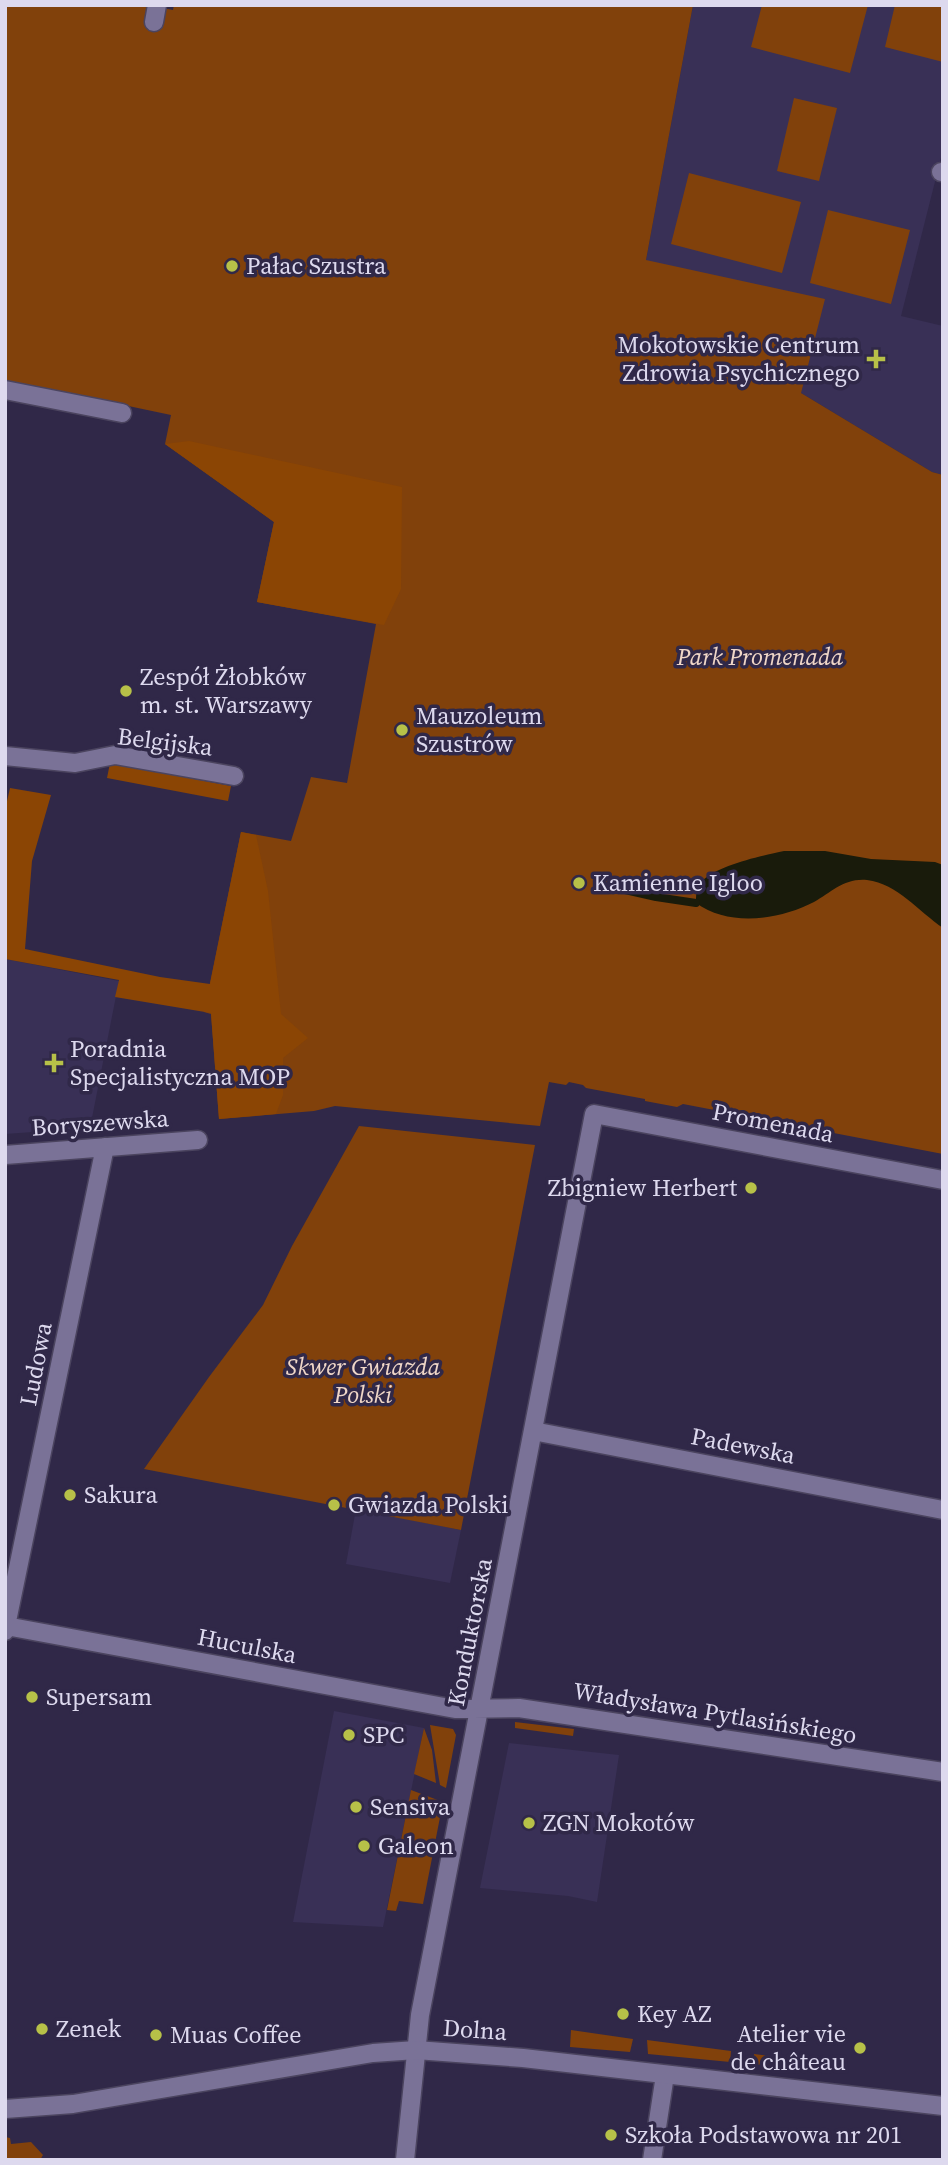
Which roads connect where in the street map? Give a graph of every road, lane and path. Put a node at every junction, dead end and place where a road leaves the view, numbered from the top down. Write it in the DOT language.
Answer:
graph roads {
  1 [pos="5,390"];
  2 [pos="122,413"];
  3 [pos="5,757"];
  4 [pos="234,776"];
  5 [pos="594,1114"];
  6 [pos="198,1140"];
  7 [pos="106,1147"];
  8 [pos="5,1154"];
  9 [pos="943,1180"];
  10 [pos="533,1431"];
  11 [pos="943,1510"];
  12 [pos="6,1629"];
  13 [pos="480,1709"];
  14 [pos="943,1772"];
  15 [pos="416,2050"];
  16 [pos="665,2075"];
  17 [pos="943,2106"];
  18 [pos="5,2109"];
  19 [pos="405,2160"];
  20 [pos="652,2160"];
  1 -- 2 [label="street"];
  3 -- 4 [label="street, Belgijska"];
  5 -- 9 [label="street, Promenada"];
  5 -- 10 [label="street, Konduktorska"];
  6 -- 7 [label="street, Boryszewska"];
  7 -- 8 [label="street, Boryszewska"];
  7 -- 12 [label="street, Ludowa"];
  10 -- 11 [label="street, Padewska"];
  10 -- 13 [label="street, Konduktorska"];
  12 -- 13 [label="street, Huculska"];
  13 -- 14 [label="street, Władysława Pytlasińskiego"];
  13 -- 15 [label="street, Konduktorska"];
  15 -- 16 [label="street, Dolna"];
  15 -- 18 [label="street, Dolna"];
  15 -- 19 [label="street, Konduktorska"];
  16 -- 17 [label="street, Dolna"];
  16 -- 20 [label="street"];
}
